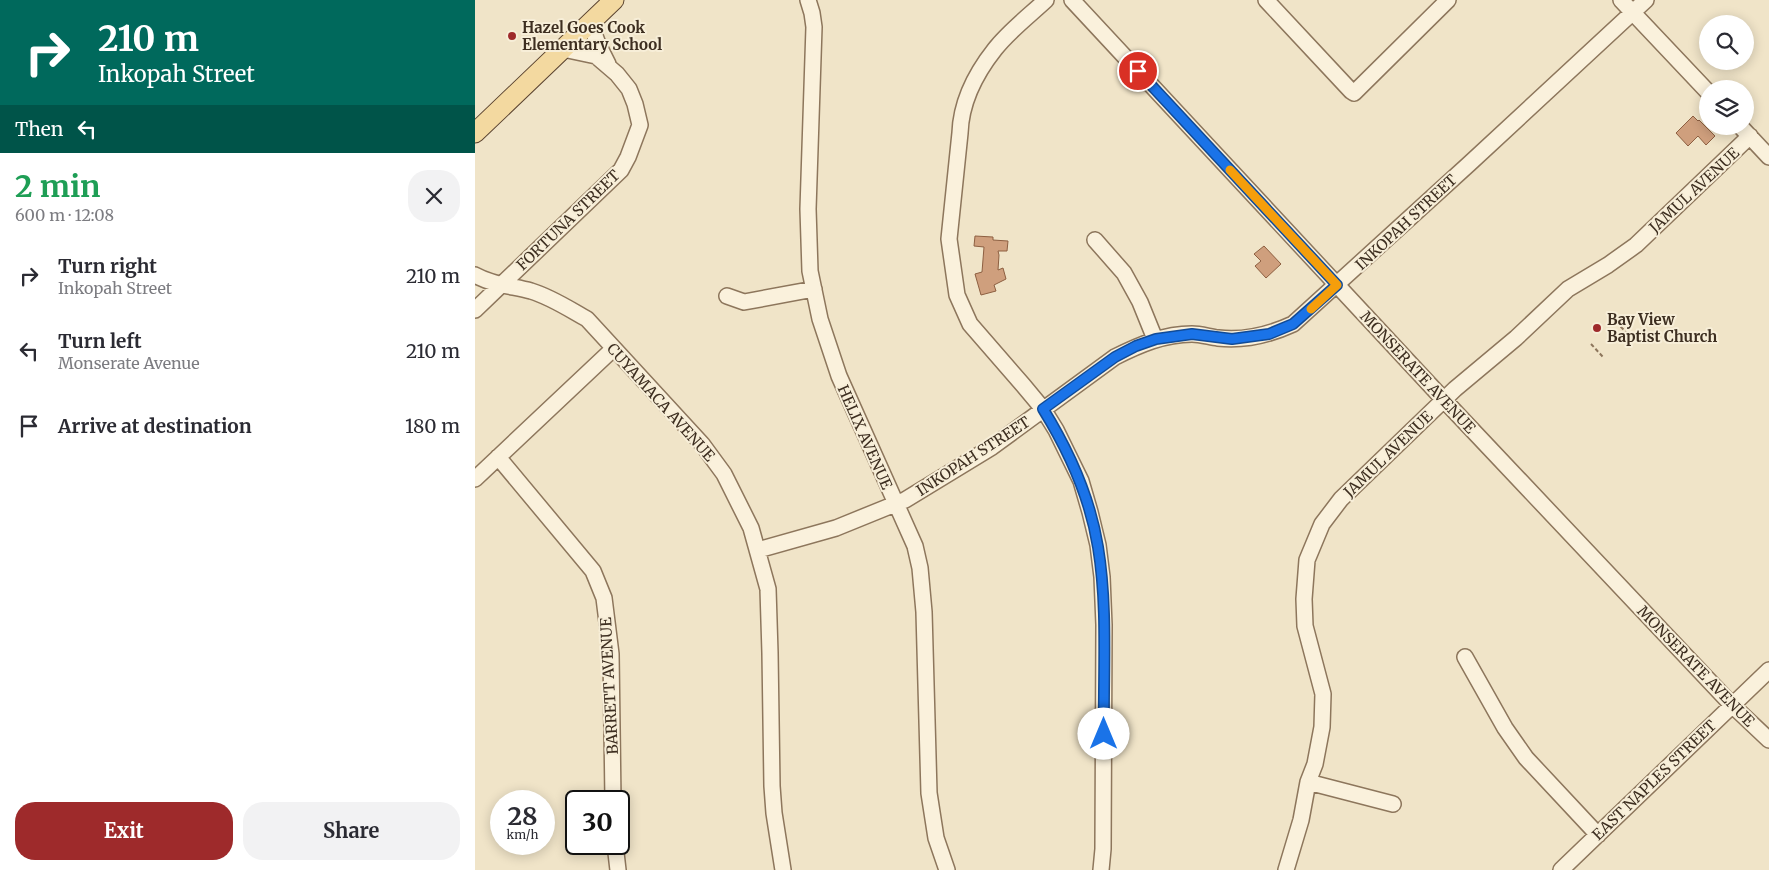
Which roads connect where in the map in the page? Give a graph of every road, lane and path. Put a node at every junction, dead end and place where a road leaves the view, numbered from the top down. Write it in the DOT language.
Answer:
graph roads {
  1 [pos="614,0"];
  2 [pos="808,0"];
  3 [pos="1046,0"];
  4 [pos="1072,0"];
  5 [pos="1266,0"];
  6 [pos="1621,0"];
  7 [pos="1646,0"];
  8 [pos="1444,2"];
  9 [pos="1633,12"];
  10 [pos="591,22"];
  11 [pos="563,49"];
  12 [pos="609,66"];
  13 [pos="1699,82"];
  14 [pos="475,133"];
  15 [pos="1741,135"];
  16 [pos="1749,135"];
  17 [pos="1769,157"];
  18 [pos="1095,240"];
  19 [pos="475,275"];
  20 [pos="501,285"];
  21 [pos="1337,285"];
  22 [pos="815,289"];
  23 [pos="727,296"];
  24 [pos="475,310"];
  25 [pos="1616,322"];
  26 [pos="1628,334"];
  27 [pos="1155,340"];
  28 [pos="1591,344"];
  29 [pos="613,349"];
  30 [pos="1603,357"];
  31 [pos="1444,400"];
  32 [pos="1043,409"];
  33 [pos="498,457"];
  34 [pos="475,479"];
  35 [pos="895,505"];
  36 [pos="758,550"];
  37 [pos="1465,657"];
  38 [pos="1769,670"];
  39 [pos="1733,705"];
  40 [pos="1769,740"];
  41 [pos="1308,782"];
  42 [pos="613,790"];
  43 [pos="1393,804"];
  44 [pos="1598,835"];
  45 [pos="616,855"];
  46 [pos="618,870"];
  47 [pos="783,870"];
  48 [pos="947,870"];
  49 [pos="1101,870"];
  50 [pos="1287,870"];
  51 [pos="1561,870"];
  1 -- 10 [label="main road"];
  2 -- 22 [label="street, HELIX AVENUE"];
  3 -- 32 [label="street"];
  4 -- 21 [label="street, MONSERATE AVENUE"];
  5 -- 8 [label="street"];
  6 -- 9 [label="street"];
  7 -- 9 [label="street, INKOPAH STREET"];
  9 -- 13 [label="street"];
  9 -- 21 [label="street, INKOPAH STREET"];
  10 -- 11 [label="main road"];
  10 -- 12 [label="street, FORTUNA STREET"];
  11 -- 12 [label="street, FORTUNA STREET"];
  11 -- 14 [label="main road"];
  12 -- 20 [label="street, FORTUNA STREET"];
  15 -- 31 [label="street, JAMUL AVENUE"];
  16 -- 17 [label="street"];
  18 -- 27 [label="street"];
  19 -- 20 [label="street, CUYAMACA AVENUE"];
  20 -- 24 [label="street, FORTUNA STREET"];
  20 -- 29 [label="street, CUYAMACA AVENUE"];
  21 -- 27 [label="street, INKOPAH STREET"];
  21 -- 31 [label="street, MONSERATE AVENUE"];
  22 -- 23 [label="street"];
  22 -- 35 [label="street, HELIX AVENUE"];
  25 -- 26 [label="path"];
  27 -- 32 [label="street, INKOPAH STREET"];
  28 -- 30 [label="path"];
  29 -- 33 [label="street"];
  29 -- 36 [label="street, CUYAMACA AVENUE"];
  31 -- 39 [label="street, MONSERATE AVENUE"];
  31 -- 41 [label="street, JAMUL AVENUE"];
  32 -- 35 [label="street, INKOPAH STREET"];
  32 -- 49 [label="street"];
  33 -- 34 [label="street"];
  33 -- 42 [label="street, BARRETT AVENUE"];
  35 -- 36 [label="street, INKOPAH STREET"];
  35 -- 48 [label="street, HELIX AVENUE"];
  36 -- 47 [label="street, CUYAMACA AVENUE"];
  37 -- 44 [label="street"];
  38 -- 39 [label="street, EAST NAPLES STREET"];
  39 -- 40 [label="street, MONSERATE AVENUE"];
  39 -- 44 [label="street, EAST NAPLES STREET"];
  41 -- 43 [label="street"];
  41 -- 50 [label="street, JAMUL AVENUE"];
  44 -- 51 [label="street, EAST NAPLES STREET"];
  45 -- 46 [label="street"];
}
